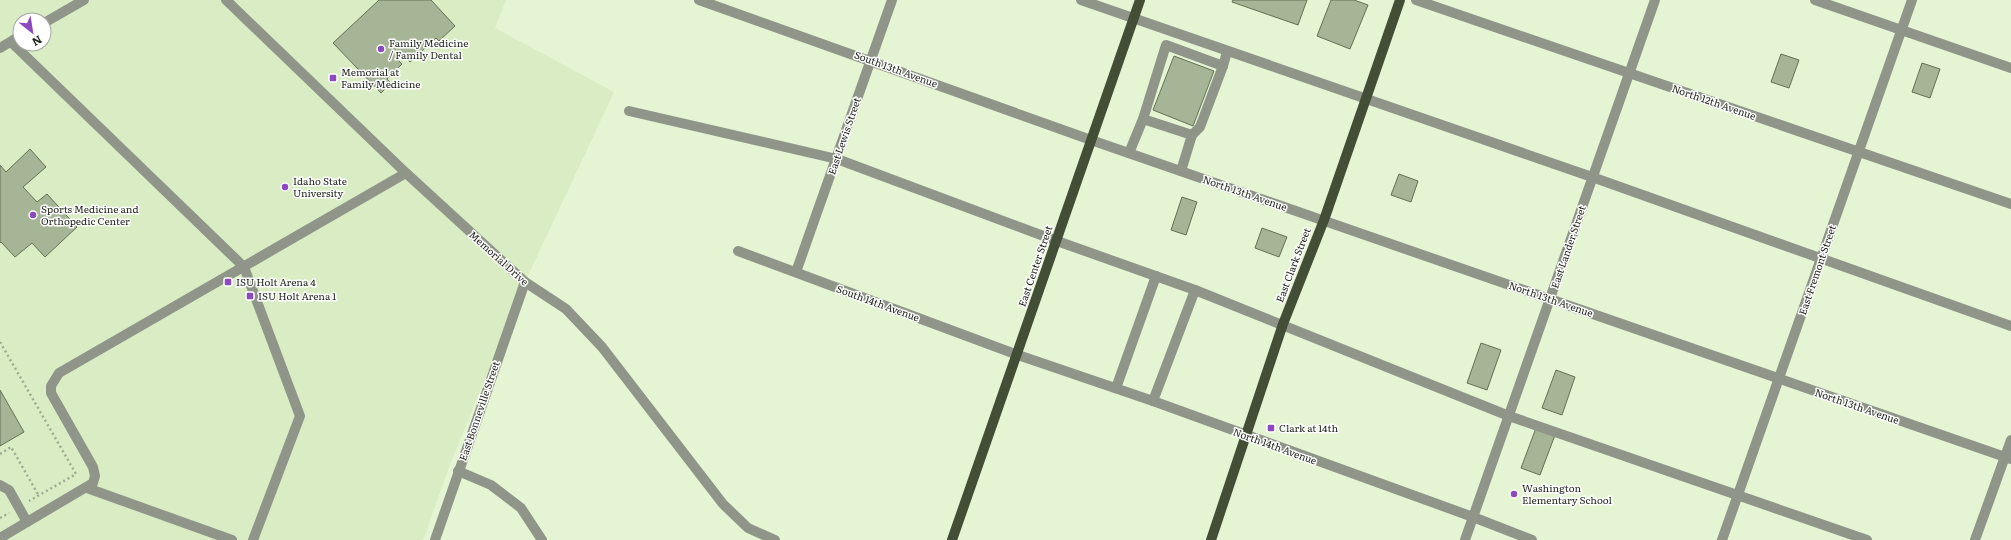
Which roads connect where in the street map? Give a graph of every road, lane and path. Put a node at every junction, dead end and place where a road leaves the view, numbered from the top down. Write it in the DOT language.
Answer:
graph roads {
  1 [pos="84,0"];
  2 [pos="226,0"];
  3 [pos="699,0"];
  4 [pos="892,0"];
  5 [pos="1081,0"];
  6 [pos="1140,0"];
  7 [pos="1400,0"];
  8 [pos="1416,0"];
  9 [pos="1655,0"];
  10 [pos="1816,0"];
  11 [pos="1912,0"];
  12 [pos="52,18"];
  13 [pos="1133,18"];
  14 [pos="1902,29"];
  15 [pos="12,41"];
  16 [pos="0,48"];
  17 [pos="29,52"];
  18 [pos="1228,52"];
  19 [pos="871,60"];
  20 [pos="1222,66"];
  21 [pos="2011,68"];
  22 [pos="1629,73"];
  23 [pos="1366,99"];
  24 [pos="629,111"];
  25 [pos="1143,119"];
  26 [pos="1192,135"];
  27 [pos="1091,140"];
  28 [pos="1858,152"];
  29 [pos="1130,153"];
  30 [pos="837,159"];
  31 [pos="1181,171"];
  32 [pos="406,173"];
  33 [pos="1592,177"];
  34 [pos="2011,204"];
  35 [pos="1324,220"];
  36 [pos="1057,241"];
  37 [pos="738,251"];
  38 [pos="1821,258"];
  39 [pos="244,267"];
  40 [pos="796,272"];
  41 [pos="1156,276"];
  42 [pos="525,282"];
  43 [pos="1195,290"];
  44 [pos="1550,299"];
  45 [pos="1283,324"];
  46 [pos="2011,326"];
  47 [pos="0,342"];
  48 [pos="1018,355"];
  49 [pos="1778,378"];
  50 [pos="1116,388"];
  51 [pos="1153,401"];
  52 [pos="1509,416"];
  53 [pos="1245,435"];
  54 [pos="2011,440"];
  55 [pos="0,454"];
  56 [pos="2008,458"];
  57 [pos="458,471"];
  58 [pos="0,485"];
  59 [pos="87,488"];
  60 [pos="1737,495"];
  61 [pos="39,496"];
  62 [pos="19,507"];
  63 [pos="1473,517"];
  64 [pos="0,518"];
  65 [pos="27,522"];
  66 [pos="0,538"];
  67 [pos="232,540"];
  68 [pos="252,540"];
  69 [pos="435,540"];
  70 [pos="542,540"];
  71 [pos="775,540"];
  72 [pos="952,540"];
  73 [pos="1211,540"];
  74 [pos="1465,540"];
  75 [pos="1532,540"];
  76 [pos="1722,540"];
  77 [pos="1867,540"];
  78 [pos="1975,540"];
  1 -- 12 [label="street"];
  2 -- 32 [label="street, Memorial Drive"];
  3 -- 19 [label="street, South 13th Avenue"];
  4 -- 19 [label="street, East Lewis Street"];
  5 -- 13 [label="street"];
  6 -- 13 [label="main road, East Center Street"];
  7 -- 23 [label="main road, East Clark Street"];
  8 -- 22 [label="street, North 12th Avenue"];
  9 -- 22 [label="street, East Lander Street"];
  10 -- 14 [label="street"];
  11 -- 14 [label="street, East Fremont Street"];
  13 -- 18 [label="street"];
  13 -- 27 [label="main road, East Center Street"];
  14 -- 21 [label="street"];
  14 -- 28 [label="street, East Fremont Street"];
  15 -- 16 [label="street"];
  17 -- 39 [label="street"];
  18 -- 20 [label="street"];
  18 -- 23 [label="street"];
  19 -- 27 [label="street, South 13th Avenue"];
  19 -- 30 [label="street, East Lewis Street"];
  20 -- 25 [label="street"];
  20 -- 26 [label="street"];
  22 -- 28 [label="street, North 12th Avenue"];
  22 -- 33 [label="street, East Lander Street"];
  23 -- 33 [label="street"];
  23 -- 35 [label="main road, East Clark Street"];
  24 -- 30 [label="street"];
  25 -- 26 [label="street"];
  25 -- 29 [label="street"];
  26 -- 31 [label="street"];
  27 -- 29 [label="street, North 13th Avenue"];
  27 -- 36 [label="main road, East Center Street"];
  28 -- 34 [label="street, North 12th Avenue"];
  28 -- 38 [label="street, East Fremont Street"];
  29 -- 31 [label="street, North 13th Avenue"];
  30 -- 36 [label="street"];
  30 -- 40 [label="street, East Lewis Street"];
  31 -- 35 [label="street, North 13th Avenue"];
  32 -- 39 [label="street"];
  32 -- 42 [label="street, Memorial Drive"];
  33 -- 38 [label="street"];
  33 -- 44 [label="street, East Lander Street"];
  35 -- 44 [label="street, North 13th Avenue"];
  35 -- 45 [label="main road, East Clark Street"];
  36 -- 41 [label="street"];
  36 -- 48 [label="main road, East Center Street"];
  37 -- 40 [label="street, South 14th Avenue"];
  38 -- 46 [label="street"];
  38 -- 49 [label="street, East Fremont Street"];
  39 -- 59 [label="street"];
  39 -- 68 [label="street"];
  40 -- 48 [label="street, South 14th Avenue"];
  41 -- 43 [label="street"];
  41 -- 50 [label="street"];
  42 -- 57 [label="street, East Bonneville Street"];
  42 -- 71 [label="street, Memorial Drive"];
  43 -- 45 [label="street"];
  43 -- 51 [label="street"];
  44 -- 49 [label="street, North 13th Avenue"];
  44 -- 52 [label="street, East Lander Street"];
  45 -- 52 [label="street"];
  45 -- 53 [label="main road, East Clark Street"];
  47 -- 61 [label="path"];
  48 -- 50 [label="street, North 14th Avenue"];
  48 -- 72 [label="main road, East Center Street"];
  49 -- 56 [label="street, North 13th Avenue"];
  49 -- 60 [label="street, East Fremont Street"];
  50 -- 51 [label="street, North 14th Avenue"];
  51 -- 53 [label="street, North 14th Avenue"];
  52 -- 60 [label="street"];
  52 -- 63 [label="street, East Lander Street"];
  53 -- 63 [label="street, North 14th Avenue"];
  53 -- 73 [label="main road, East Clark Street"];
  54 -- 56 [label="street"];
  55 -- 61 [label="path"];
  56 -- 78 [label="street"];
  57 -- 69 [label="street, East Bonneville Street"];
  57 -- 70 [label="street"];
  58 -- 62 [label="street"];
  59 -- 65 [label="street"];
  59 -- 67 [label="street"];
  60 -- 76 [label="street, East Fremont Street"];
  60 -- 77 [label="street"];
  61 -- 62 [label="path"];
  62 -- 64 [label="path"];
  62 -- 65 [label="street"];
  63 -- 74 [label="street, East Lander Street"];
  63 -- 75 [label="street, North 14th Avenue"];
  65 -- 66 [label="street"];
}
